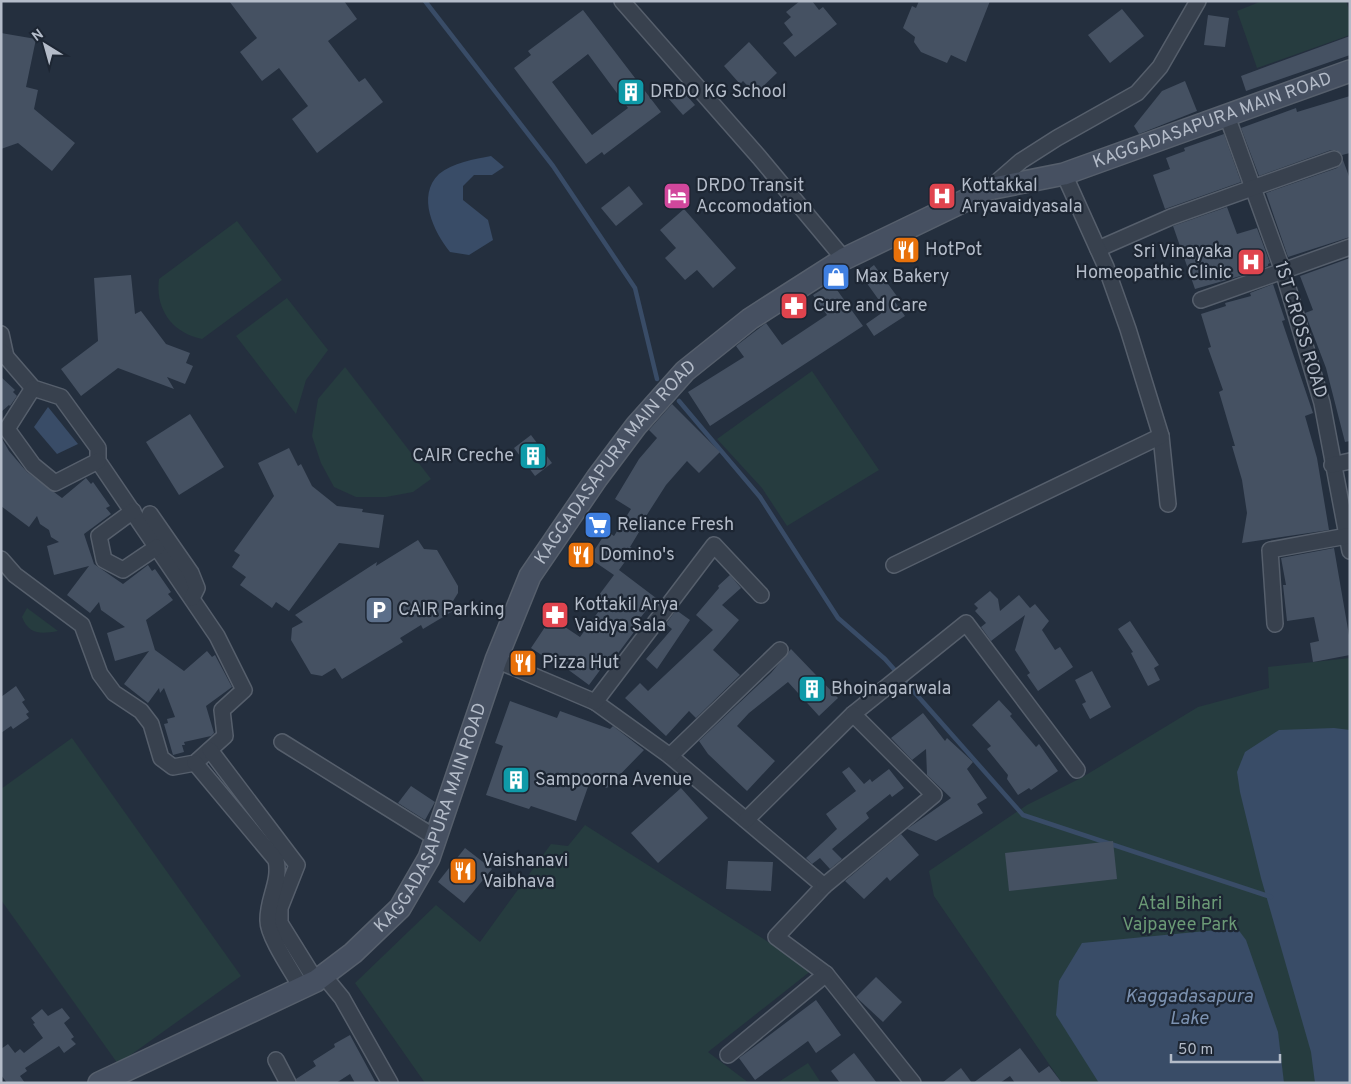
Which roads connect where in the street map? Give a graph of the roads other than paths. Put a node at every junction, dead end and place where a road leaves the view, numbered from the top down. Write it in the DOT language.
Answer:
graph roads {
  1 [pos="622,1"];
  2 [pos="1198,1"];
  3 [pos="1350,71"];
  4 [pos="1227,116"];
  5 [pos="1334,159"];
  6 [pos="1064,174"];
  7 [pos="1253,188"];
  8 [pos="988,189"];
  9 [pos="1350,247"];
  10 [pos="1098,250"];
  11 [pos="844,259"];
  12 [pos="1283,271"];
  13 [pos="1201,300"];
  14 [pos="1,334"];
  15 [pos="4,354"];
  16 [pos="33,388"];
  17 [pos="1161,436"];
  18 [pos="98,461"];
  19 [pos="1350,461"];
  20 [pos="1332,465"];
  21 [pos="1168,504"];
  22 [pos="133,511"];
  23 [pos="150,514"];
  24 [pos="1348,544"];
  25 [pos="157,547"];
  26 [pos="1,559"];
  27 [pos="894,566"];
  28 [pos="761,595"];
  29 [pos="192,598"];
  30 [pos="1275,624"];
  31 [pos="780,650"];
  32 [pos="496,660"];
  33 [pos="595,702"];
  34 [pos="853,714"];
  35 [pos="282,742"];
  36 [pos="210,750"];
  37 [pos="670,756"];
  38 [pos="195,762"];
  39 [pos="1077,770"];
  40 [pos="746,820"];
  41 [pos="436,838"];
  42 [pos="824,886"];
  43 [pos="826,974"];
  44 [pos="314,982"];
  45 [pos="728,1056"];
  46 [pos="276,1060"];
  47 [pos="99,1083"];
  48 [pos="288,1083"];
  49 [pos="390,1083"];
  50 [pos="913,1083"];
  1 -- 11 [label="street"];
  2 -- 8 [label="street"];
  3 -- 4 [label="main road, KAGGADASAPURA MAIN ROAD"];
  4 -- 6 [label="main road, KAGGADASAPURA MAIN ROAD"];
  4 -- 7 [label="street, 1ST CROSS ROAD"];
  5 -- 7 [label="street"];
  6 -- 8 [label="main road, KAGGADASAPURA MAIN ROAD"];
  6 -- 10 [label="street"];
  7 -- 10 [label="street"];
  7 -- 12 [label="street, 1ST CROSS ROAD"];
  8 -- 11 [label="main road, KAGGADASAPURA MAIN ROAD"];
  9 -- 12 [label="street"];
  10 -- 17 [label="street"];
  11 -- 32 [label="main road, KAGGADASAPURA MAIN ROAD"];
  12 -- 13 [label="street"];
  12 -- 20 [label="street, 1ST CROSS ROAD"];
  14 -- 15 [label="street"];
  15 -- 16 [label="street"];
  16 -- 18 [label="street"];
  16 -- 18 [label="street"];
  17 -- 21 [label="street"];
  17 -- 27 [label="street"];
  18 -- 22 [label="street"];
  19 -- 20 [label="street"];
  20 -- 24 [label="street, 1ST CROSS ROAD"];
  22 -- 25 [label="street"];
  22 -- 25 [label="street"];
  23 -- 29 [label="street"];
  24 -- 30 [label="street"];
  25 -- 29 [label="street"];
  26 -- 38 [label="street"];
  28 -- 33 [label="street"];
  29 -- 36 [label="street"];
  31 -- 37 [label="street"];
  32 -- 33 [label="street"];
  32 -- 41 [label="main road, KAGGADASAPURA MAIN ROAD"];
  33 -- 37 [label="street"];
  34 -- 39 [label="street"];
  34 -- 40 [label="street"];
  34 -- 42 [label="street"];
  35 -- 41 [label="street"];
  36 -- 38 [label="street"];
  36 -- 44 [label="street"];
  37 -- 40 [label="street"];
  38 -- 44 [label="street"];
  40 -- 42 [label="street"];
  41 -- 44 [label="main road, KAGGADASAPURA MAIN ROAD"];
  42 -- 43 [label="street"];
  43 -- 45 [label="street"];
  43 -- 50 [label="street"];
  44 -- 47 [label="main road, KAGGADASAPURA MAIN ROAD"];
  44 -- 49 [label="street"];
  46 -- 48 [label="street"];
}
